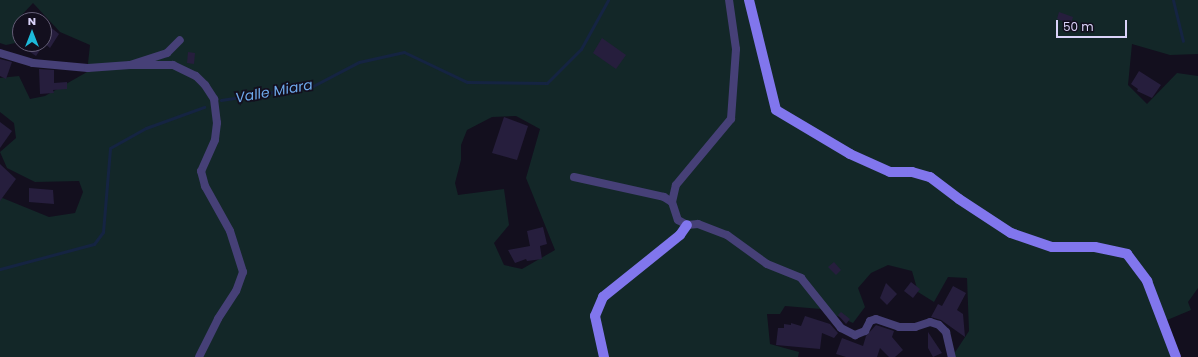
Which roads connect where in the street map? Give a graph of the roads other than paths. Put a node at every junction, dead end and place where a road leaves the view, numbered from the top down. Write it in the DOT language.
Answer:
graph roads {
  1 [pos="729,0"];
  2 [pos="749,0"];
  3 [pos="180,40"];
  4 [pos="0,53"];
  5 [pos="130,65"];
  6 [pos="574,177"];
  7 [pos="672,202"];
  8 [pos="687,225"];
  9 [pos="200,357"];
  10 [pos="604,357"];
  11 [pos="952,357"];
  12 [pos="1176,357"];
  1 -- 7 [label="street"];
  2 -- 12 [label="street"];
  3 -- 5 [label="street"];
  4 -- 5 [label="street"];
  5 -- 9 [label="street"];
  6 -- 7 [label="street"];
  7 -- 8 [label="street"];
  8 -- 10 [label="street"];
  8 -- 11 [label="street"];
}
